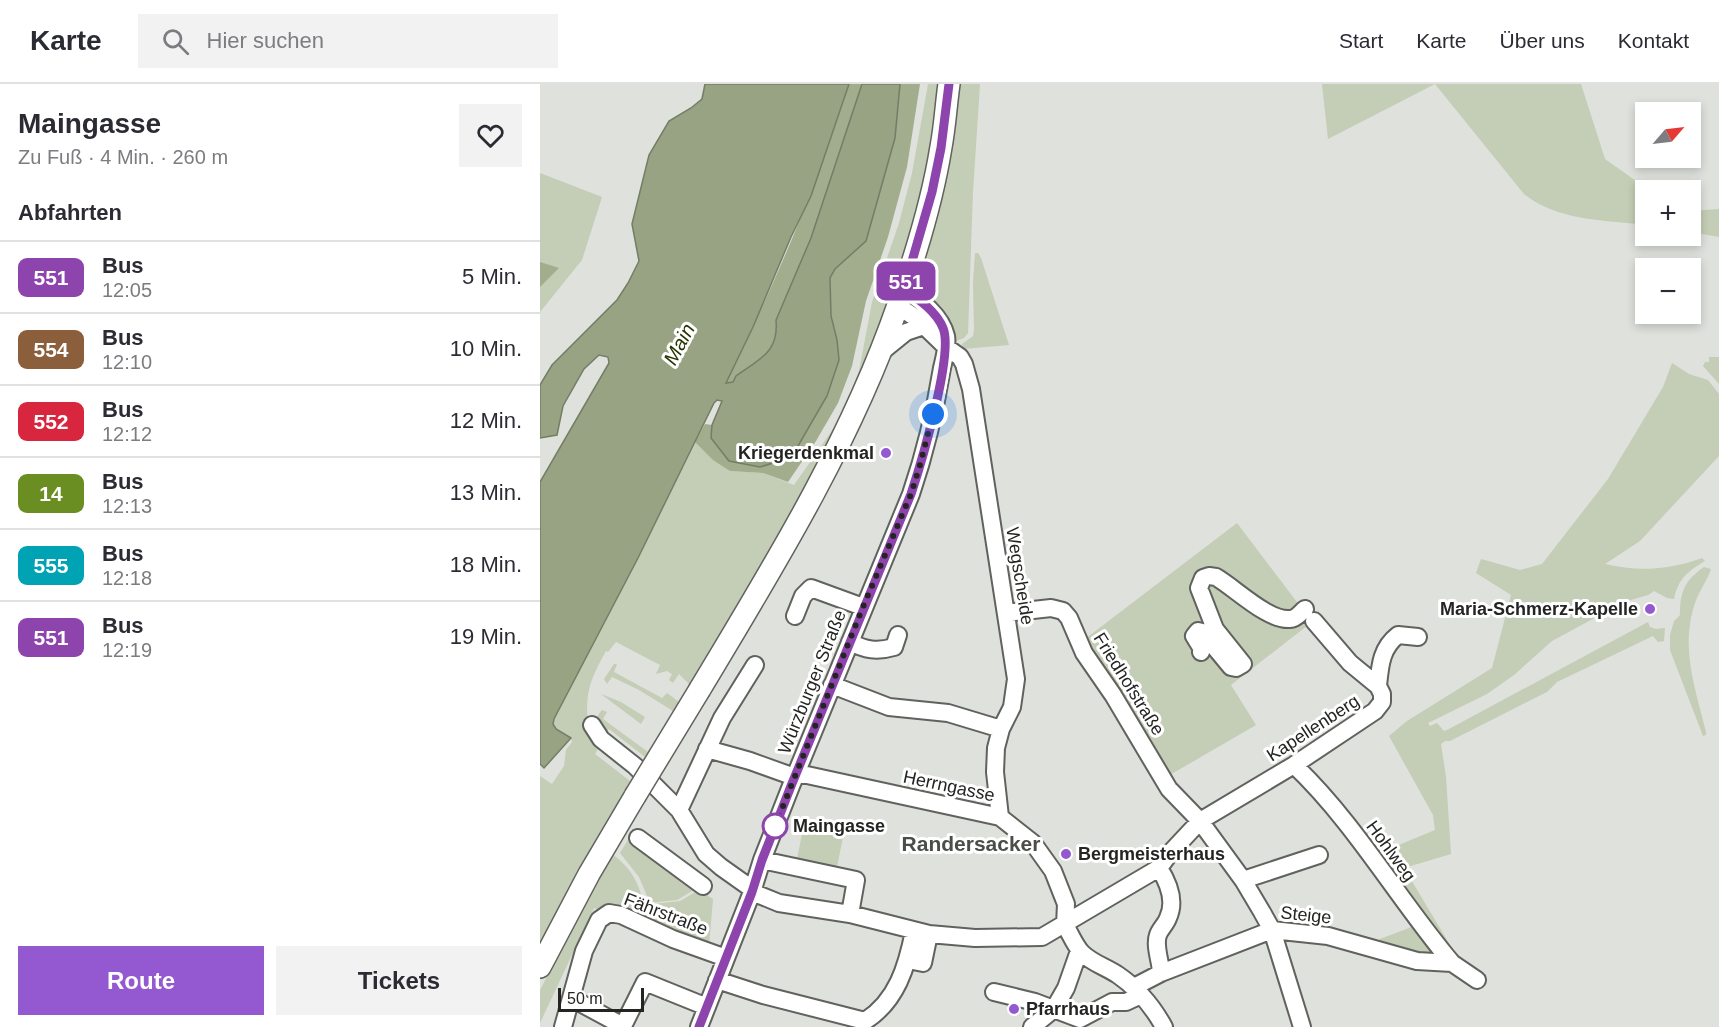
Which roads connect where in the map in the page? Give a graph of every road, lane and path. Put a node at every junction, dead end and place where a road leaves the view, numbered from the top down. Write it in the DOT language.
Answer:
graph roads {
  1 [pos="949,84"];
  2 [pos="901,298"];
  3 [pos="924,326"];
  4 [pos="946,347"];
  5 [pos="880,353"];
  6 [pos="863,607"];
  7 [pos="1006,613"];
  8 [pos="795,616"];
  9 [pos="898,635"];
  10 [pos="1418,637"];
  11 [pos="850,642"];
  12 [pos="1201,652"];
  13 [pos="755,665"];
  14 [pos="831,685"];
  15 [pos="1378,686"];
  16 [pos="592,725"];
  17 [pos="1001,729"];
  18 [pos="707,749"];
  19 [pos="1294,765"];
  20 [pos="796,775"];
  21 [pos="679,810"];
  22 [pos="1000,817"];
  23 [pos="1200,821"];
  24 [pos="638,838"];
  25 [pos="1319,855"];
  26 [pos="762,860"];
  27 [pos="1159,868"];
  28 [pos="1243,880"];
  29 [pos="703,886"];
  30 [pos="752,891"];
  31 [pos="850,914"];
  32 [pos="1065,925"];
  33 [pos="1272,930"];
  34 [pos="921,933"];
  35 [pos="1079,951"];
  36 [pos="726,958"];
  37 [pos="1452,963"];
  38 [pos="540,968"];
  39 [pos="1161,973"];
  40 [pos="717,980"];
  41 [pos="1477,980"];
  42 [pos="1137,991"];
  43 [pos="994,992"];
  44 [pos="571,998"];
  45 [pos="707,1007"];
  46 [pos="1052,1010"];
  47 [pos="1079,1023"];
  48 [pos="867,1024"];
  49 [pos="564,1027"];
  50 [pos="699,1027"];
  51 [pos="1032,1027"];
  52 [pos="1164,1027"];
  53 [pos="1302,1027"];
  1 -- 2 [label="main road"];
  2 -- 3 [label="street"];
  2 -- 4 [label="street, Würzburger Straße"];
  2 -- 5 [label="main road"];
  3 -- 4 [label="street"];
  3 -- 5 [label="street"];
  4 -- 6 [label="street, Würzburger Straße"];
  4 -- 7 [label="street, Wegscheide"];
  5 -- 38 [label="main road, bridge"];
  6 -- 8 [label="street"];
  6 -- 11 [label="street, Würzburger Straße"];
  7 -- 17 [label="street, Wegscheide"];
  7 -- 23 [label="street, Friedhofstraße"];
  9 -- 11 [label="street"];
  10 -- 15 [label="street"];
  11 -- 14 [label="street, Würzburger Straße"];
  12 -- 15 [label="street, Kapellenberg"];
  13 -- 18 [label="street"];
  14 -- 17 [label="street"];
  14 -- 20 [label="street, Würzburger Straße"];
  15 -- 19 [label="street, Kapellenberg"];
  16 -- 21 [label="street"];
  17 -- 22 [label="street, Wegscheide"];
  18 -- 20 [label="street, Herrngasse"];
  18 -- 21 [label="street"];
  19 -- 23 [label="street, Kapellenberg"];
  19 -- 37 [label="street, Hohlweg"];
  20 -- 22 [label="street, Herrngasse"];
  20 -- 26 [label="street, Würzburger Straße"];
  21 -- 30 [label="street"];
  22 -- 32 [label="street, Herrngasse"];
  23 -- 27 [label="street"];
  23 -- 28 [label="street, Friedhofstraße"];
  24 -- 29 [label="street"];
  25 -- 28 [label="street"];
  26 -- 30 [label="street, Würzburger Straße"];
  26 -- 31 [label="street"];
  27 -- 32 [label="street"];
  27 -- 39 [label="street"];
  28 -- 33 [label="street, Friedhofstraße"];
  30 -- 31 [label="street"];
  30 -- 36 [label="street, Würzburger Straße"];
  31 -- 34 [label="street"];
  32 -- 34 [label="street"];
  32 -- 35 [label="street"];
  33 -- 37 [label="street, Steige"];
  33 -- 39 [label="street, Steige"];
  33 -- 53 [label="street, Friedhofstraße"];
  34 -- 48 [label="street"];
  35 -- 42 [label="street"];
  35 -- 46 [label="street"];
  36 -- 40 [label="street, Würzburger Straße"];
  36 -- 44 [label="street, Fährstraße"];
  37 -- 41 [label="street"];
  39 -- 42 [label="street, Steige"];
  40 -- 45 [label="street, Würzburger Straße"];
  40 -- 48 [label="street"];
  42 -- 47 [label="street, Steige"];
  42 -- 52 [label="street"];
  43 -- 46 [label="street"];
  44 -- 45 [label="street"];
  44 -- 49 [label="street, Fährstraße"];
  45 -- 50 [label="street, Würzburger Straße"];
  46 -- 47 [label="street"];
  46 -- 51 [label="street"];
}
